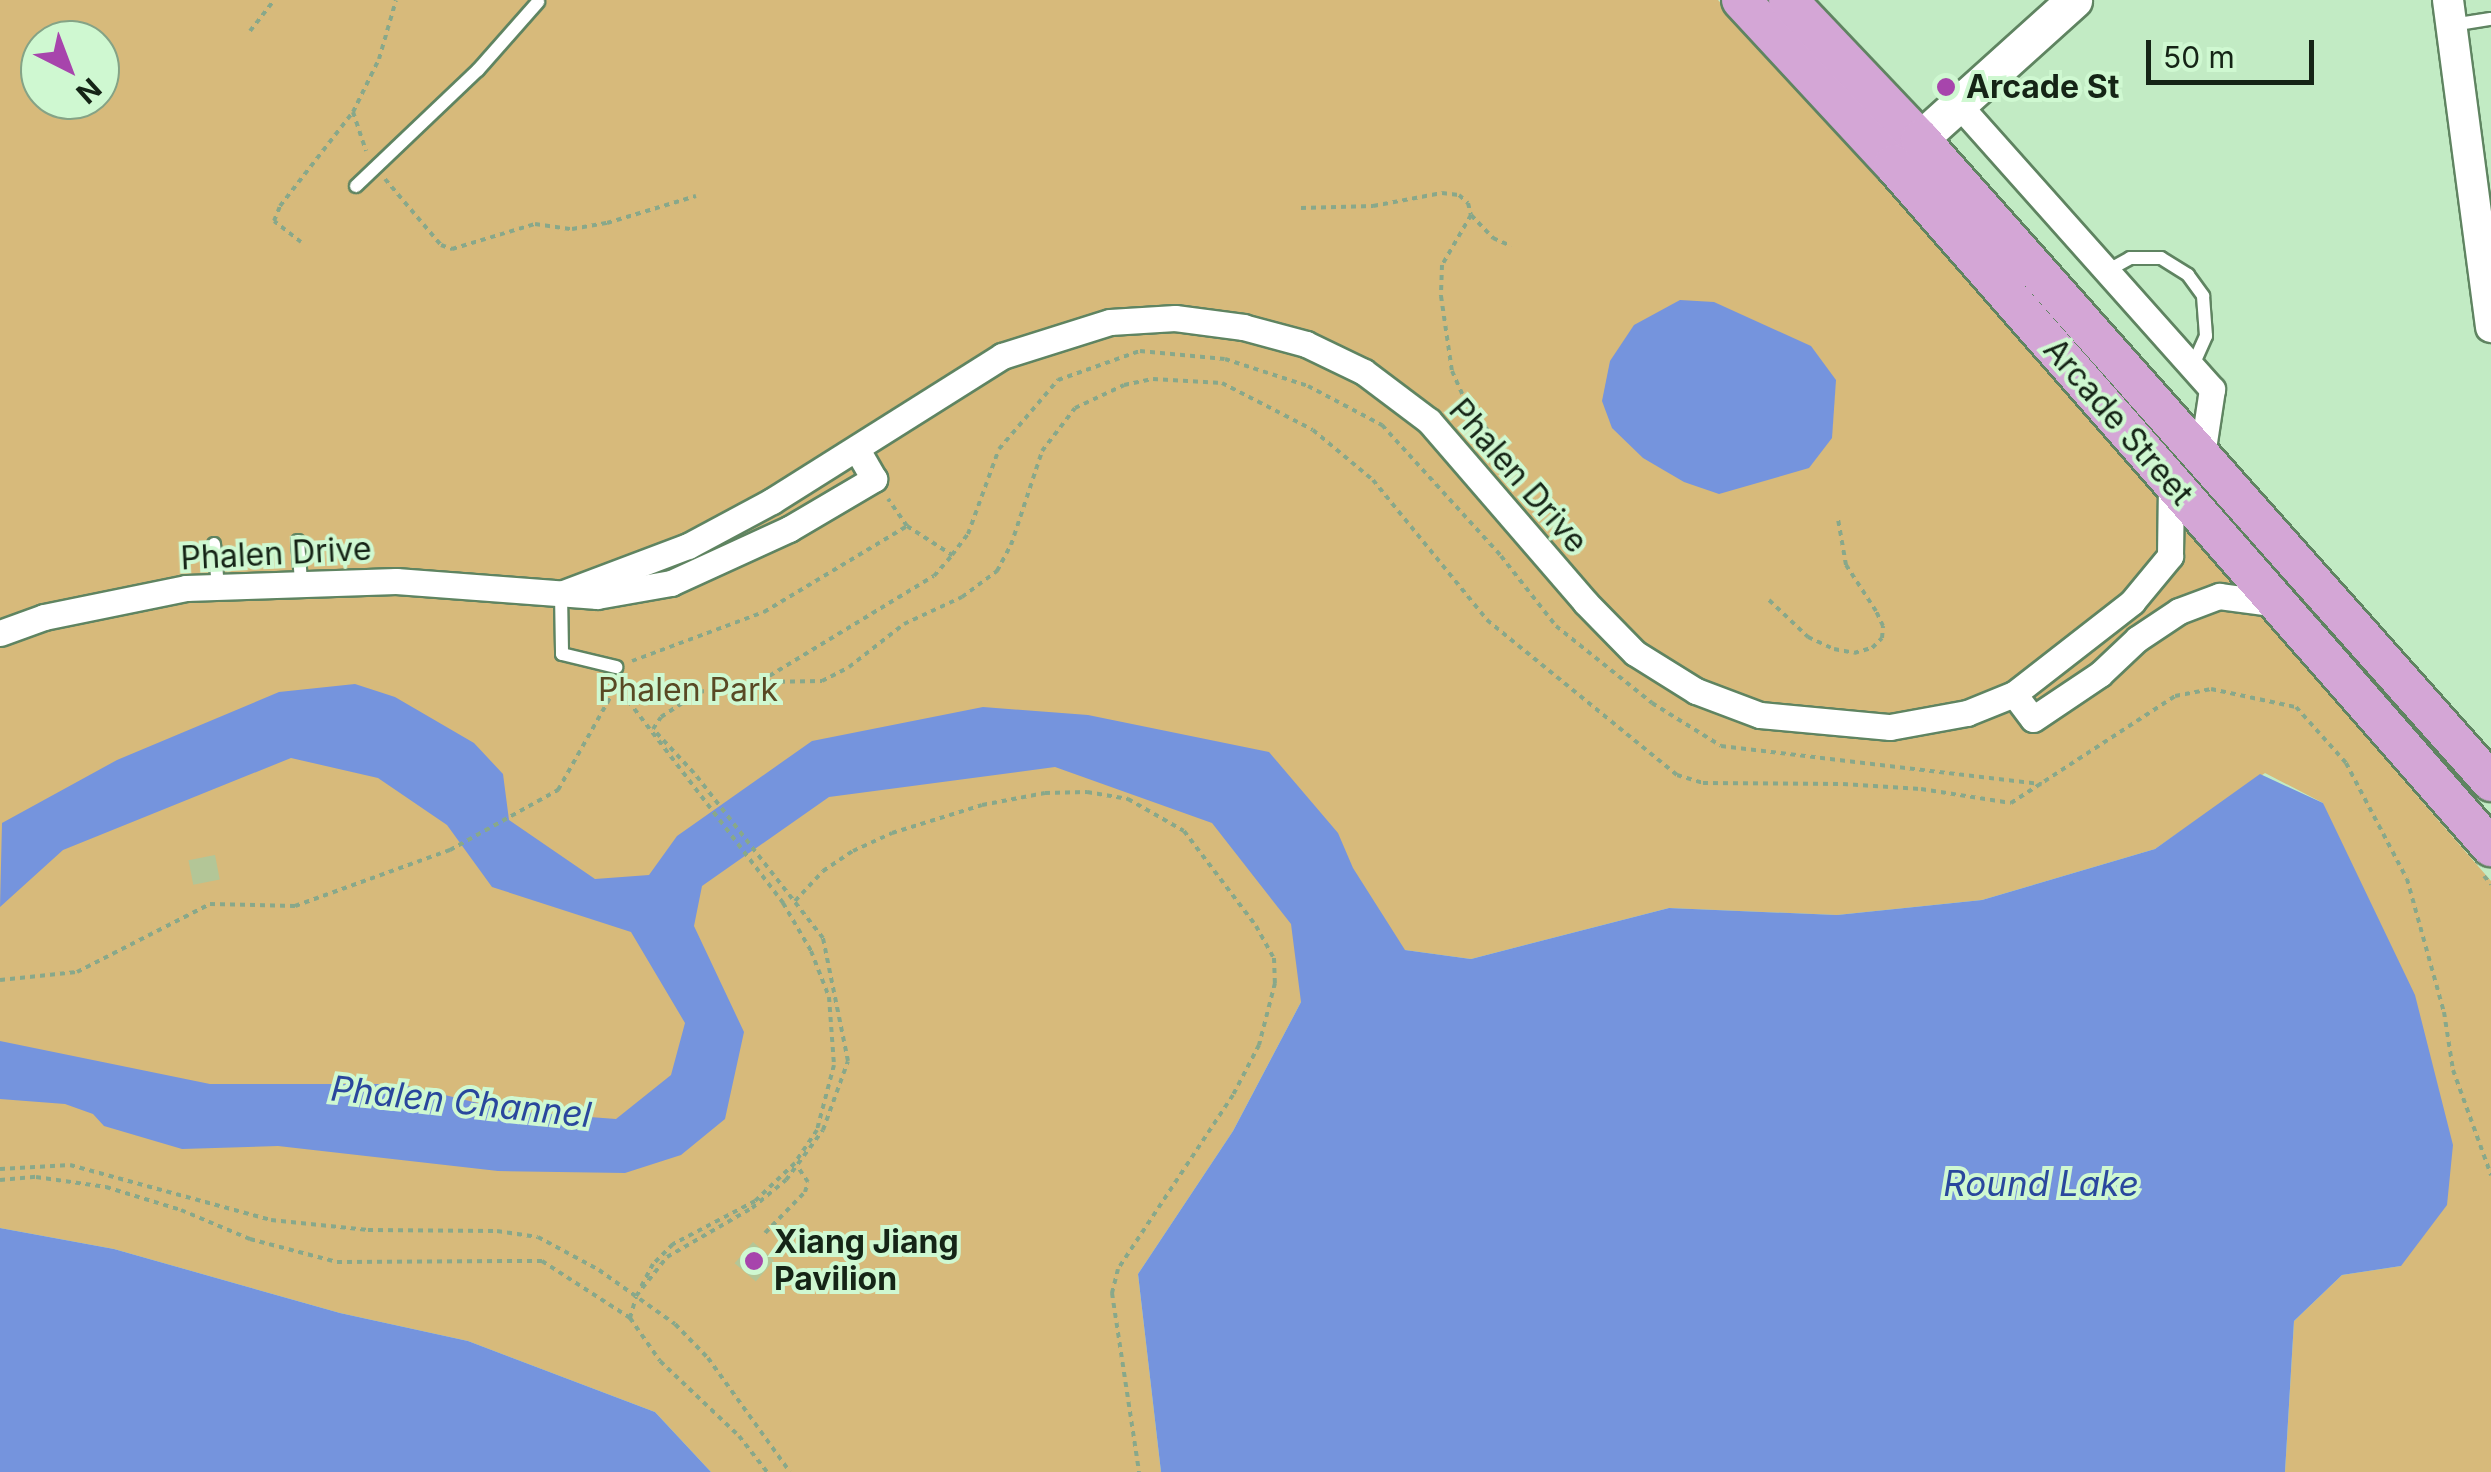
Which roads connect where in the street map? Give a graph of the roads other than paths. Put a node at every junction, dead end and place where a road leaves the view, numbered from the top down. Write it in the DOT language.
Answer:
graph roads {
  1 [pos="1741,0"];
  2 [pos="2074,0"];
  3 [pos="538,2"];
  4 [pos="1799,4"];
  5 [pos="2450,12"];
  6 [pos="2491,19"];
  7 [pos="1958,104"];
  8 [pos="1907,151"];
  9 [pos="356,186"];
  10 [pos="2483,201"];
  11 [pos="2106,272"];
  12 [pos="2491,327"];
  13 [pos="2192,367"];
  14 [pos="857,449"];
  15 [pos="2202,455"];
  16 [pos="2171,482"];
  17 [pos="298,541"];
  18 [pos="214,544"];
  19 [pos="301,582"];
  20 [pos="218,586"];
  21 [pos="561,594"];
  22 [pos="2132,602"];
  23 [pos="2279,604"];
  24 [pos="2154,628"];
  25 [pos="2097,632"];
  26 [pos="0,633"];
  27 [pos="2119,656"];
  28 [pos="616,667"];
  29 [pos="2014,694"];
  30 [pos="2440,724"];
  31 [pos="2491,742"];
  32 [pos="2491,782"];
  33 [pos="2491,848"];
  1 -- 8 [label="main road, Arcade Street"];
  2 -- 7 [label="main road"];
  3 -- 9 [label="lane"];
  4 -- 8 [label="main road, Arcade Street"];
  5 -- 6 [label="lane"];
  5 -- 10 [label="street"];
  7 -- 8 [label="main road"];
  7 -- 11 [label="street"];
  8 -- 15 [label="main road, Arcade Street"];
  8 -- 16 [label="main road, Arcade Street"];
  10 -- 12 [label="street"];
  11 -- 13 [label="street"];
  11 -- 13 [label="lane"];
  13 -- 15 [label="street"];
  14 -- 21 [label="street, Phalen Drive"];
  14 -- 21 [label="street, Phalen Drive"];
  14 -- 29 [label="street, Phalen Drive"];
  15 -- 30 [label="main road, Arcade Street"];
  16 -- 22 [label="street, Phalen Drive"];
  16 -- 23 [label="main road, Arcade Street"];
  17 -- 19 [label="lane"];
  18 -- 20 [label="lane"];
  19 -- 20 [label="street, Phalen Drive"];
  19 -- 21 [label="street, Phalen Drive"];
  20 -- 26 [label="street, Phalen Drive"];
  21 -- 28 [label="lane"];
  22 -- 24 [label="street"];
  22 -- 25 [label="street, Phalen Drive"];
  23 -- 24 [label="street"];
  23 -- 33 [label="main road, Arcade Street"];
  24 -- 27 [label="street"];
  25 -- 27 [label="street"];
  25 -- 29 [label="street, Phalen Drive"];
  27 -- 29 [label="street"];
  30 -- 31 [label="main road"];
  30 -- 32 [label="main road, Arcade Street"];
}
